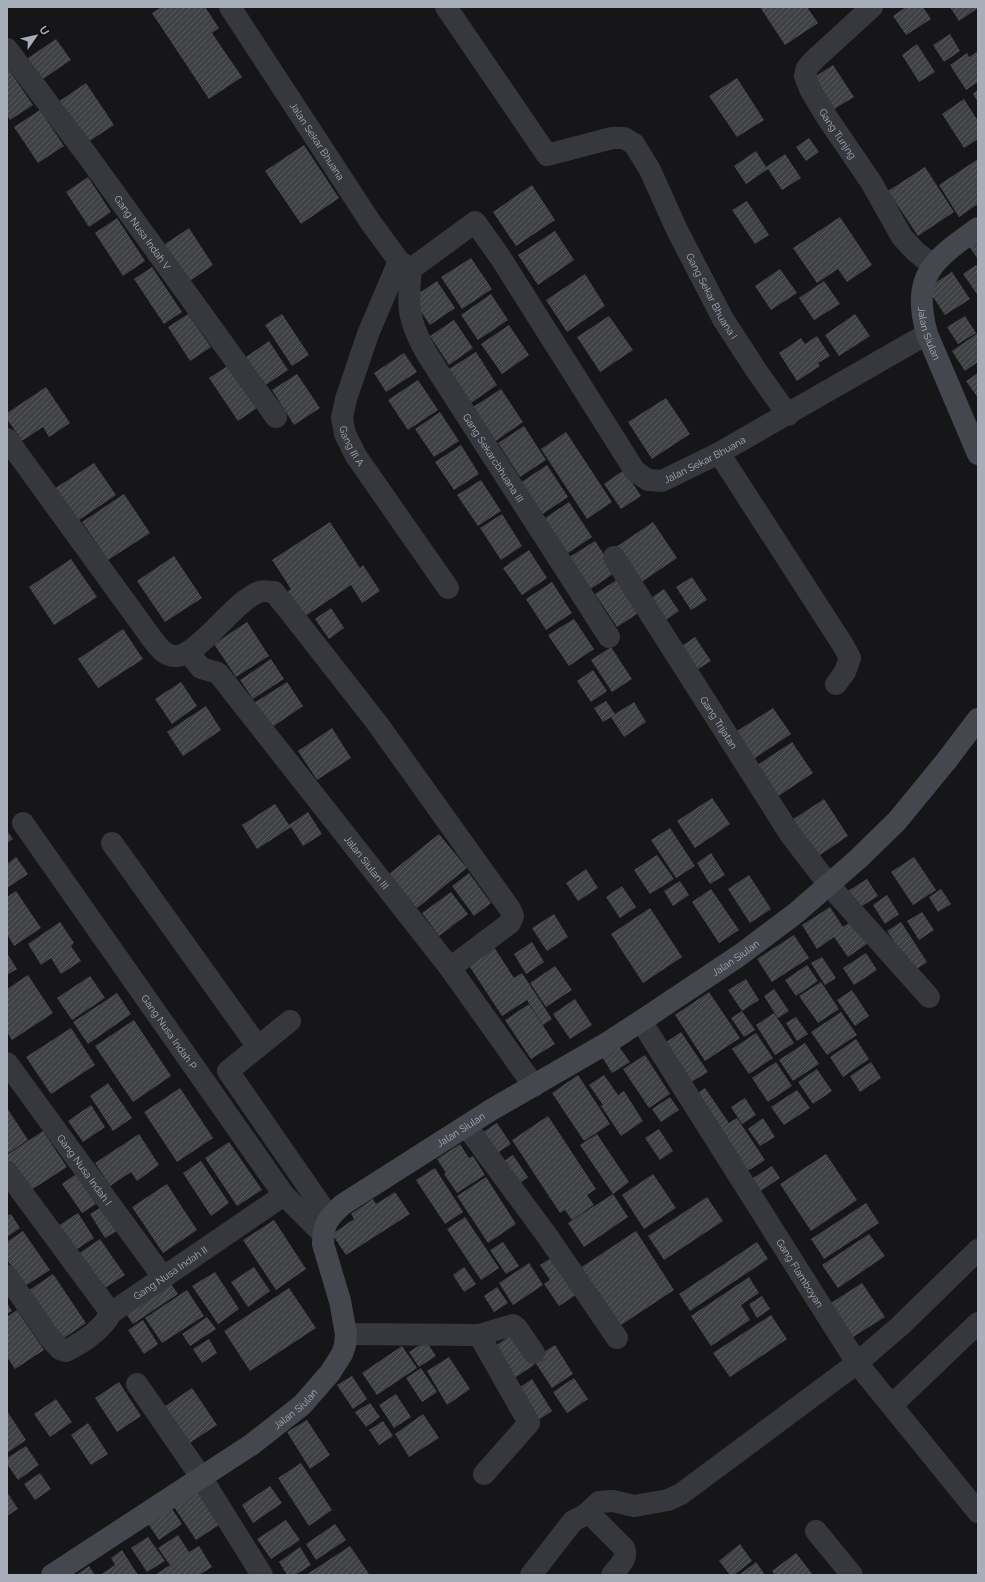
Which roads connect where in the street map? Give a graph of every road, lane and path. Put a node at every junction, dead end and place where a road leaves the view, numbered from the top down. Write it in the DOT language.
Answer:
graph roads {
  1 [pos="230,7"];
  2 [pos="446,7"];
  3 [pos="872,7"];
  4 [pos="7,49"];
  5 [pos="978,228"];
  6 [pos="405,265"];
  7 [pos="933,266"];
  8 [pos="927,334"];
  9 [pos="788,414"];
  10 [pos="276,417"];
  11 [pos="7,439"];
  12 [pos="719,453"];
  13 [pos="978,454"];
  14 [pos="614,557"];
  15 [pos="448,588"];
  16 [pos="609,637"];
  17 [pos="188,652"];
  18 [pos="836,684"];
  19 [pos="978,719"];
  20 [pos="23,823"];
  21 [pos="112,843"];
  22 [pos="829,885"];
  23 [pos="450,968"];
  24 [pos="929,997"];
  25 [pos="290,1021"];
  26 [pos="641,1021"];
  27 [pos="258,1047"];
  28 [pos="7,1063"];
  29 [pos="534,1086"];
  30 [pos="467,1127"];
  31 [pos="7,1172"];
  32 [pos="284,1195"];
  33 [pos="326,1226"];
  34 [pos="978,1250"];
  35 [pos="7,1276"];
  36 [pos="163,1277"];
  37 [pos="110,1313"];
  38 [pos="978,1324"];
  39 [pos="346,1334"];
  40 [pos="479,1335"];
  41 [pos="617,1338"];
  42 [pos="534,1353"];
  43 [pos="857,1363"];
  44 [pos="137,1384"];
  45 [pos="892,1405"];
  46 [pos="484,1474"];
  47 [pos="201,1477"];
  48 [pos="978,1512"];
  49 [pos="585,1515"];
  50 [pos="816,1531"];
  51 [pos="52,1575"];
  52 [pos="262,1575"];
  53 [pos="531,1575"];
  54 [pos="612,1575"];
  55 [pos="852,1575"];
  1 -- 6 [label="street, Jalan Sekar Bhuana"];
  2 -- 9 [label="street, Gang Sekar Bhuana I"];
  3 -- 7 [label="street, Gang Tunjng"];
  4 -- 10 [label="street, Gang Nusa Indah V"];
  5 -- 7 [label="street, Jalan Siulan"];
  6 -- 12 [label="street, Jalan Sekar Bhuana"];
  6 -- 15 [label="street, Gang III A"];
  6 -- 16 [label="street, Gang Sekarcbhuana III"];
  7 -- 8 [label="street, Jalan Siulan"];
  8 -- 9 [label="street, Jalan Sekar Bhuana"];
  8 -- 13 [label="street, Jalan Siulan"];
  9 -- 12 [label="street, Jalan Sekar Bhuana"];
  11 -- 17 [label="street"];
  12 -- 18 [label="street"];
  14 -- 22 [label="street, Gang Trijatan"];
  17 -- 23 [label="street, Jalan Siulan III"];
  17 -- 23 [label="street"];
  19 -- 22 [label="street, Jalan Siulan"];
  20 -- 32 [label="street, Gang Nusa Indah P"];
  21 -- 27 [label="street"];
  22 -- 24 [label="street, Gang Trijatan"];
  22 -- 26 [label="street, Jalan Siulan"];
  23 -- 29 [label="street, Jalan Siulan III"];
  25 -- 27 [label="street"];
  26 -- 29 [label="street, Jalan Siulan"];
  26 -- 43 [label="street, Gang Flamboyan"];
  27 -- 33 [label="street"];
  28 -- 36 [label="street, Gang Nusa Indah I"];
  29 -- 30 [label="street, Jalan Siulan"];
  30 -- 33 [label="street, Jalan Siulan"];
  30 -- 41 [label="street"];
  31 -- 37 [label="street"];
  32 -- 33 [label="street, Gang Nusa Indah P"];
  32 -- 36 [label="street, Gang Nusa Indah II"];
  33 -- 39 [label="street, Jalan Siulan"];
  34 -- 43 [label="street"];
  35 -- 37 [label="street, Gang Nusa Indah II"];
  36 -- 37 [label="street, Gang Nusa Indah II"];
  38 -- 45 [label="street"];
  39 -- 40 [label="street"];
  39 -- 47 [label="street, Jalan Siulan"];
  40 -- 42 [label="street"];
  40 -- 46 [label="street"];
  43 -- 45 [label="street, Gang Flamboyan"];
  43 -- 49 [label="street"];
  44 -- 47 [label="street"];
  45 -- 48 [label="street, Gang Flamboyan"];
  47 -- 51 [label="street, Jalan Siulan"];
  47 -- 52 [label="street"];
  49 -- 53 [label="street"];
  49 -- 54 [label="street"];
  50 -- 55 [label="street"];
}
